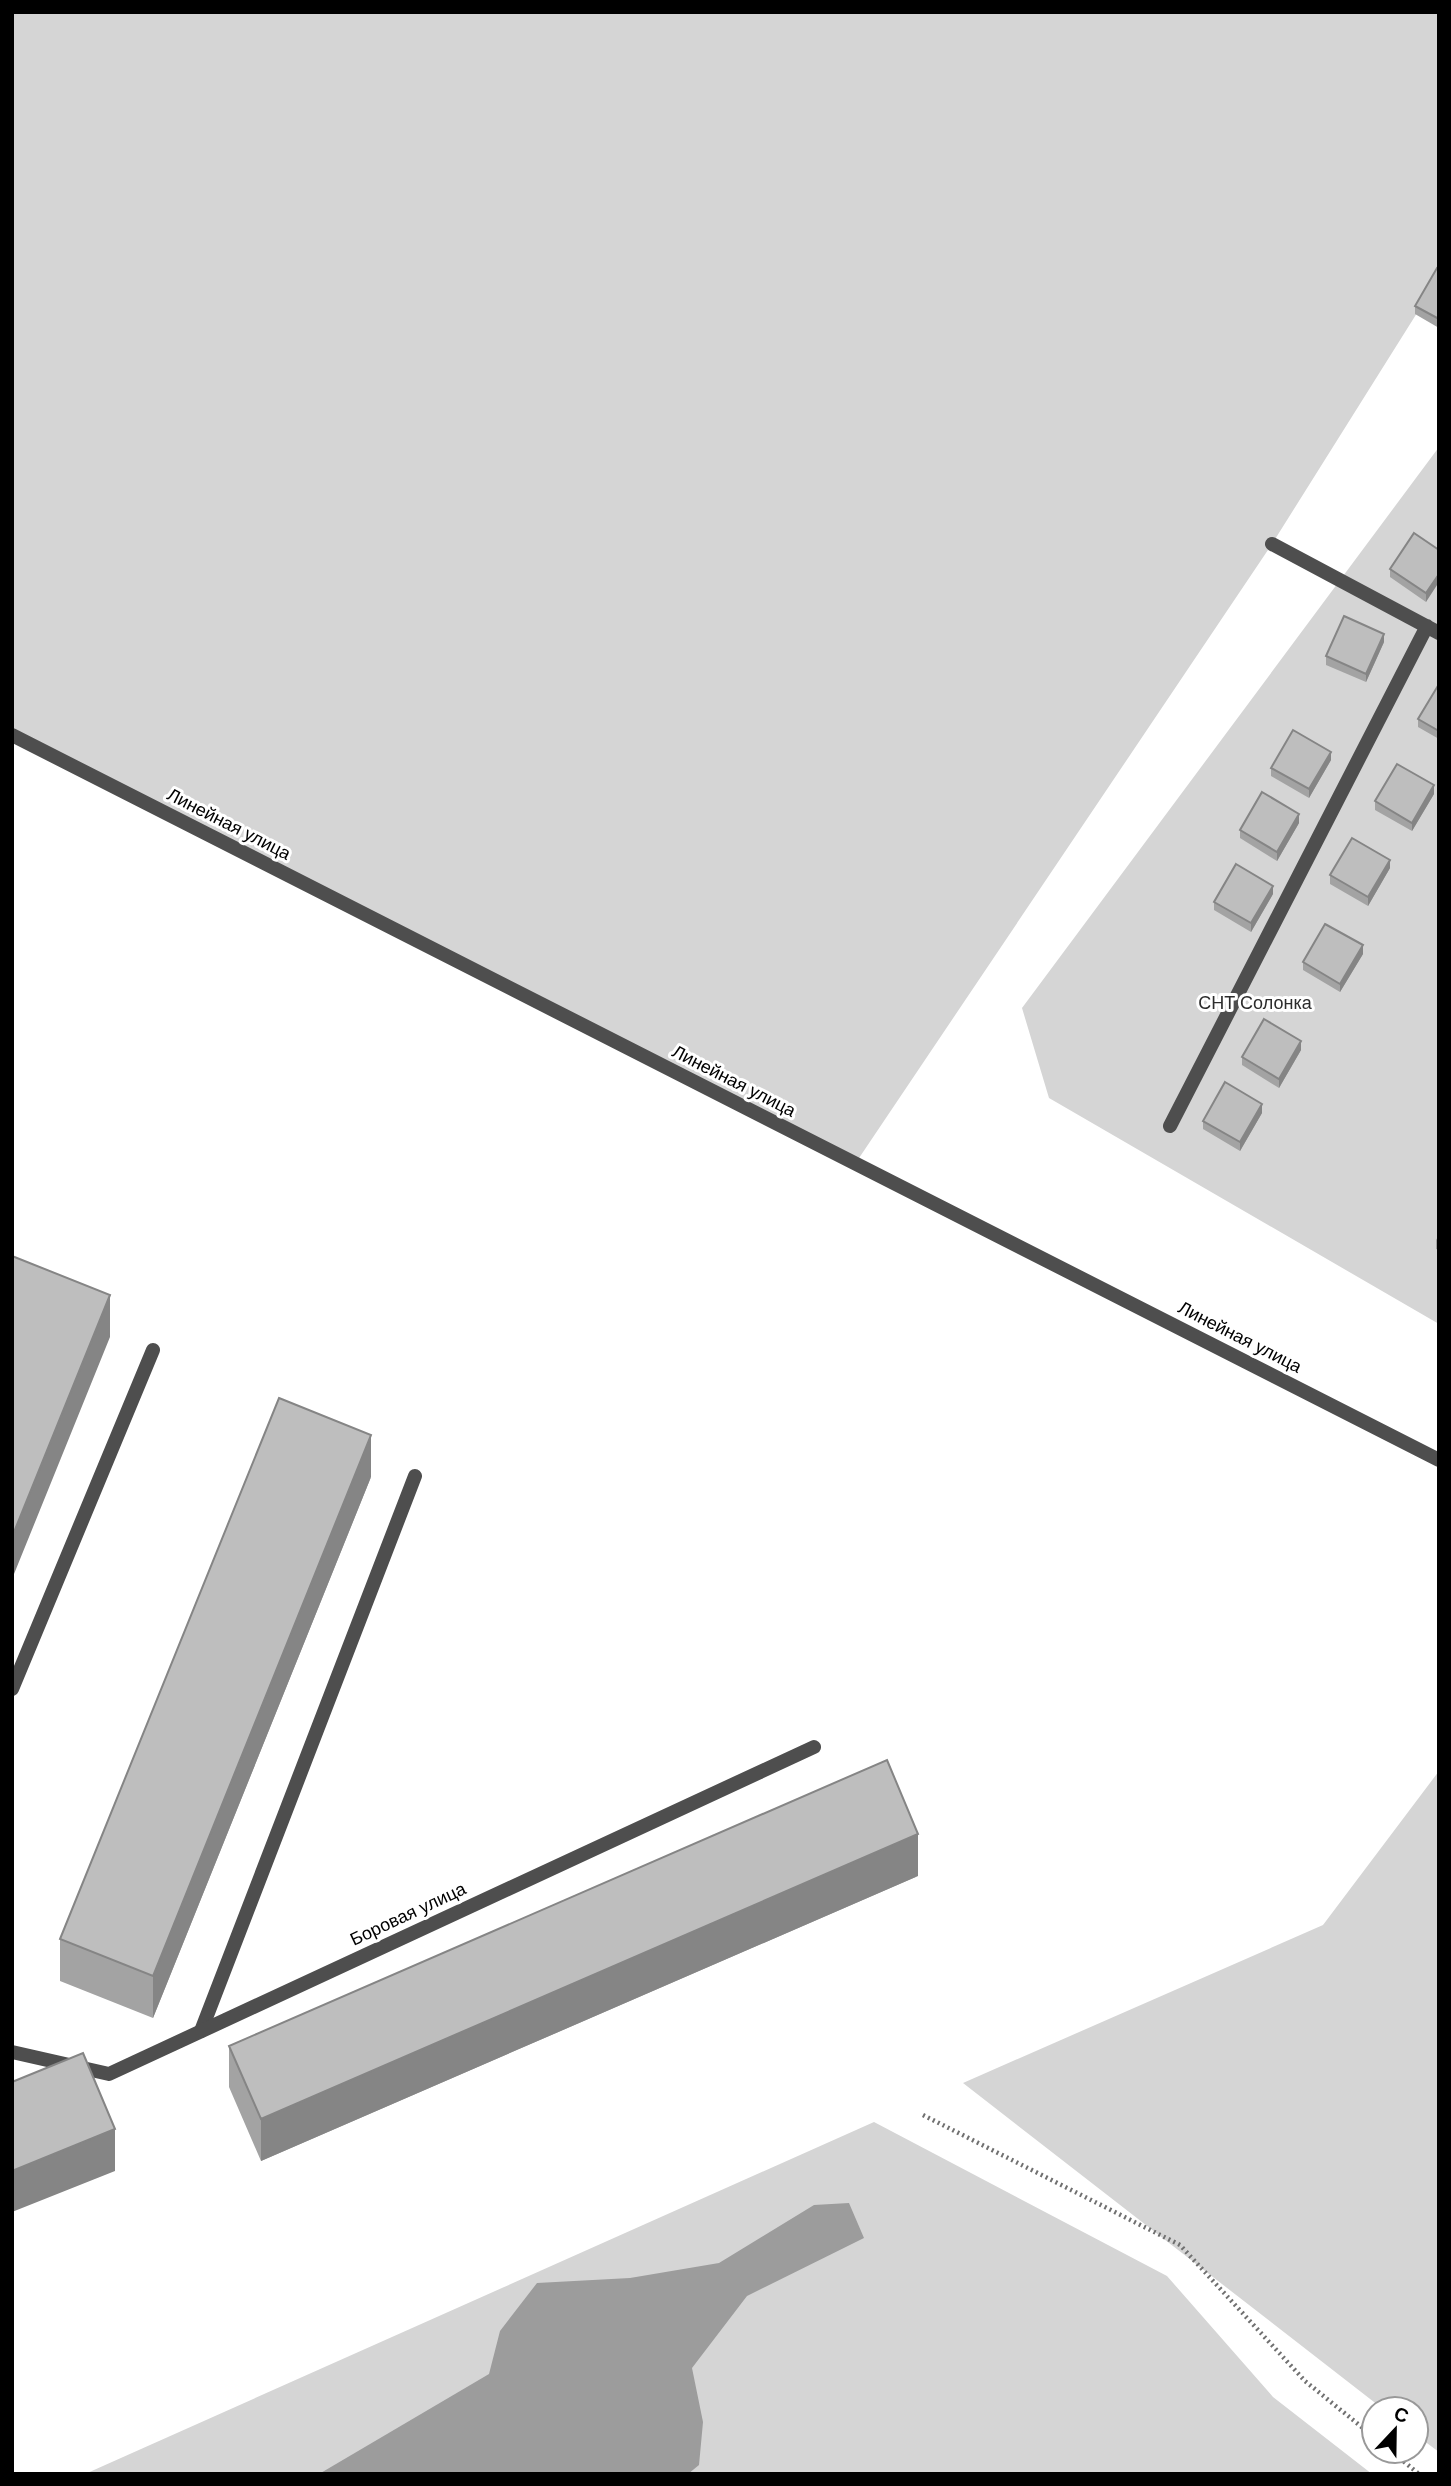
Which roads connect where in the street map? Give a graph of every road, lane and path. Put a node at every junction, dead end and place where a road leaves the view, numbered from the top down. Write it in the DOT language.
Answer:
graph roads {
  1 [pos="1272,544"];
  2 [pos="1433,629"];
  3 [pos="12,735"];
  4 [pos="1170,1126"];
  5 [pos="153,1350"];
  6 [pos="1439,1460"];
  7 [pos="415,1476"];
  8 [pos="12,1689"];
  9 [pos="814,1747"];
  10 [pos="201,2032"];
  11 [pos="12,2052"];
  12 [pos="76,2066"];
  13 [pos="50,2076"];
  14 [pos="923,2115"];
  15 [pos="1360,2426"];
  1 -- 2 [label="street"];
  2 -- 4 [label="street"];
  3 -- 6 [label="street, Линейная улица"];
  5 -- 8 [label="street"];
  7 -- 10 [label="street"];
  9 -- 10 [label="street, Боровая улица"];
  10 -- 12 [label="street, Боровая улица"];
  11 -- 12 [label="street, Боровая улица"];
  12 -- 13 [label="street"];
  14 -- 15 [label="path"];
}
